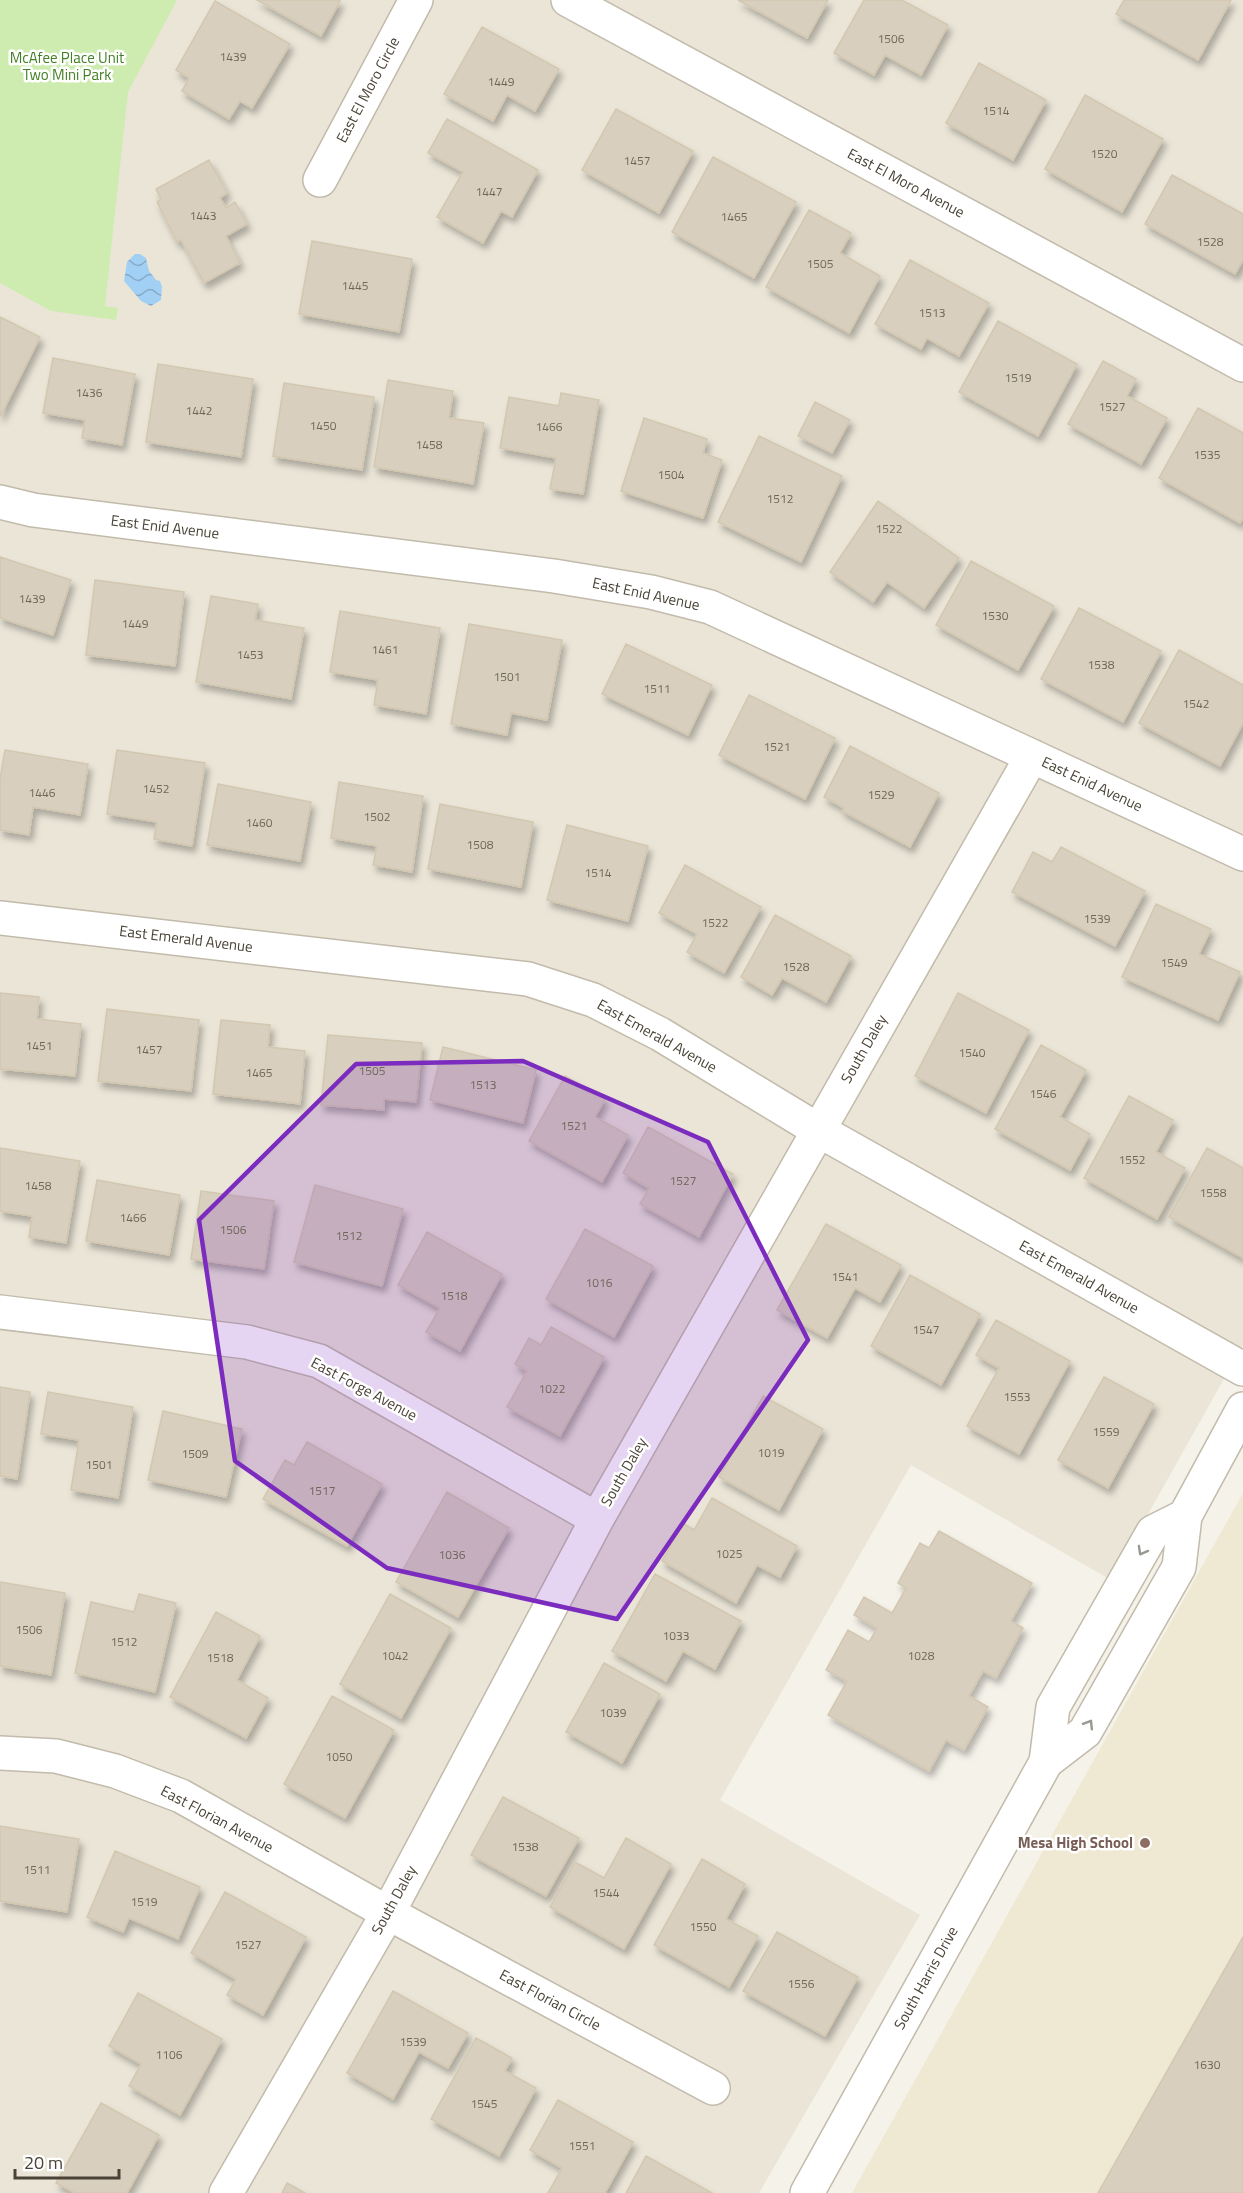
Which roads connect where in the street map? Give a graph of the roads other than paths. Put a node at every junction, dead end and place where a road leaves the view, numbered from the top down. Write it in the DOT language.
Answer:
graph roads {
  1 [pos="416,0"];
  2 [pos="568,0"];
  3 [pos="320,180"];
  4 [pos="1243,365"];
  5 [pos="0,502"];
  6 [pos="1032,756"];
  7 [pos="1243,854"];
  8 [pos="0,918"];
  9 [pos="818,1130"];
  10 [pos="0,1312"];
  11 [pos="1243,1369"];
  12 [pos="1243,1409"];
  13 [pos="597,1519"];
  14 [pos="0,1754"];
  15 [pos="388,1913"];
  16 [pos="713,2088"];
  17 [pos="226,2193"];
  18 [pos="807,2193"];
  1 -- 3 [label="street, East El Moro Circle"];
  2 -- 4 [label="street, East El Moro Avenue"];
  5 -- 6 [label="street, East Enid Avenue"];
  6 -- 7 [label="street, East Enid Avenue"];
  6 -- 9 [label="street, South Daley"];
  8 -- 9 [label="street, East Emerald Avenue"];
  9 -- 11 [label="street, East Emerald Avenue"];
  9 -- 13 [label="street, South Daley"];
  10 -- 13 [label="street, East Forge Avenue"];
  12 -- 18 [label="street, South Harris Drive"];
  13 -- 15 [label="street, South Daley"];
  14 -- 15 [label="street, East Florian Avenue"];
  15 -- 16 [label="street, East Florian Circle"];
  15 -- 17 [label="street, South Daley"];
}
